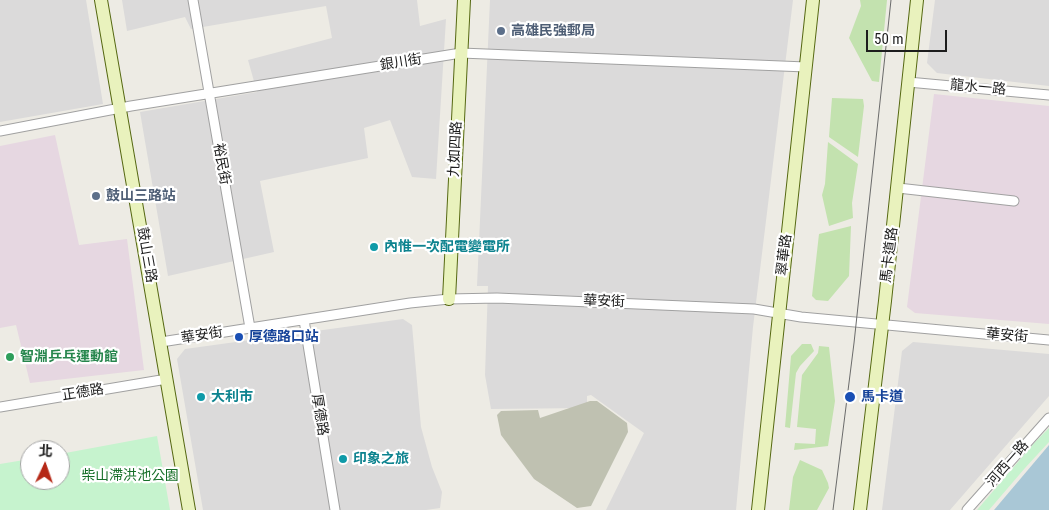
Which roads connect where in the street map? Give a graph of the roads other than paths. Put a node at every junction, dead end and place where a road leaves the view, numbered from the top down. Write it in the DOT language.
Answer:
graph roads {
  1 [pos="101,0"];
  2 [pos="193,0"];
  3 [pos="464,0"];
  4 [pos="812,0"];
  5 [pos="917,0"];
  6 [pos="461,53"];
  7 [pos="806,67"];
  8 [pos="908,82"];
  9 [pos="208,94"];
  10 [pos="1049,95"];
  11 [pos="120,108"];
  12 [pos="0,131"];
  13 [pos="898,188"];
  14 [pos="1014,201"];
  15 [pos="449,299"];
  16 [pos="779,313"];
  17 [pos="304,320"];
  18 [pos="882,324"];
  19 [pos="250,328"];
  20 [pos="1049,340"];
  21 [pos="161,342"];
  22 [pos="167,379"];
  23 [pos="0,407"];
  24 [pos="1049,418"];
  25 [pos="863,479"];
  26 [pos="189,510"];
  27 [pos="335,510"];
  28 [pos="758,510"];
  29 [pos="860,510"];
  30 [pos="866,510"];
  31 [pos="967,510"];
  1 -- 11 [label="street, 鼓山三路"];
  2 -- 9 [label="street, 裕民街"];
  3 -- 6 [label="street, 九如四路"];
  4 -- 7 [label="street, 翠華路"];
  5 -- 8 [label="street, 馬卡道路"];
  6 -- 7 [label="street, 銀川街"];
  6 -- 9 [label="street, 銀川街"];
  6 -- 15 [label="street, 九如四路"];
  7 -- 16 [label="street, 翠華路"];
  8 -- 10 [label="street, 龍水一路"];
  8 -- 13 [label="street, 馬卡道路"];
  9 -- 11 [label="street, 銀川街"];
  9 -- 19 [label="street, 裕民街"];
  11 -- 12 [label="street, 銀川街"];
  11 -- 21 [label="street, 鼓山三路"];
  13 -- 14 [label="street"];
  13 -- 18 [label="street, 馬卡道路"];
  15 -- 16 [label="street, 華安街"];
  15 -- 17 [label="street, 華安街"];
  16 -- 18 [label="street, 華安街"];
  16 -- 28 [label="street, 翠華路"];
  17 -- 19 [label="street, 華安街"];
  17 -- 27 [label="street, 厚德路"];
  18 -- 20 [label="street, 華安街"];
  18 -- 25 [label="street, 馬卡道路"];
  19 -- 21 [label="street, 華安街"];
  21 -- 22 [label="street, 鼓山三路"];
  22 -- 23 [label="street, 正德路"];
  22 -- 26 [label="street, 鼓山三路"];
  24 -- 31 [label="street, 河西一路"];
  25 -- 29 [label="street, 馬卡道路"];
  25 -- 30 [label="street"];
}
